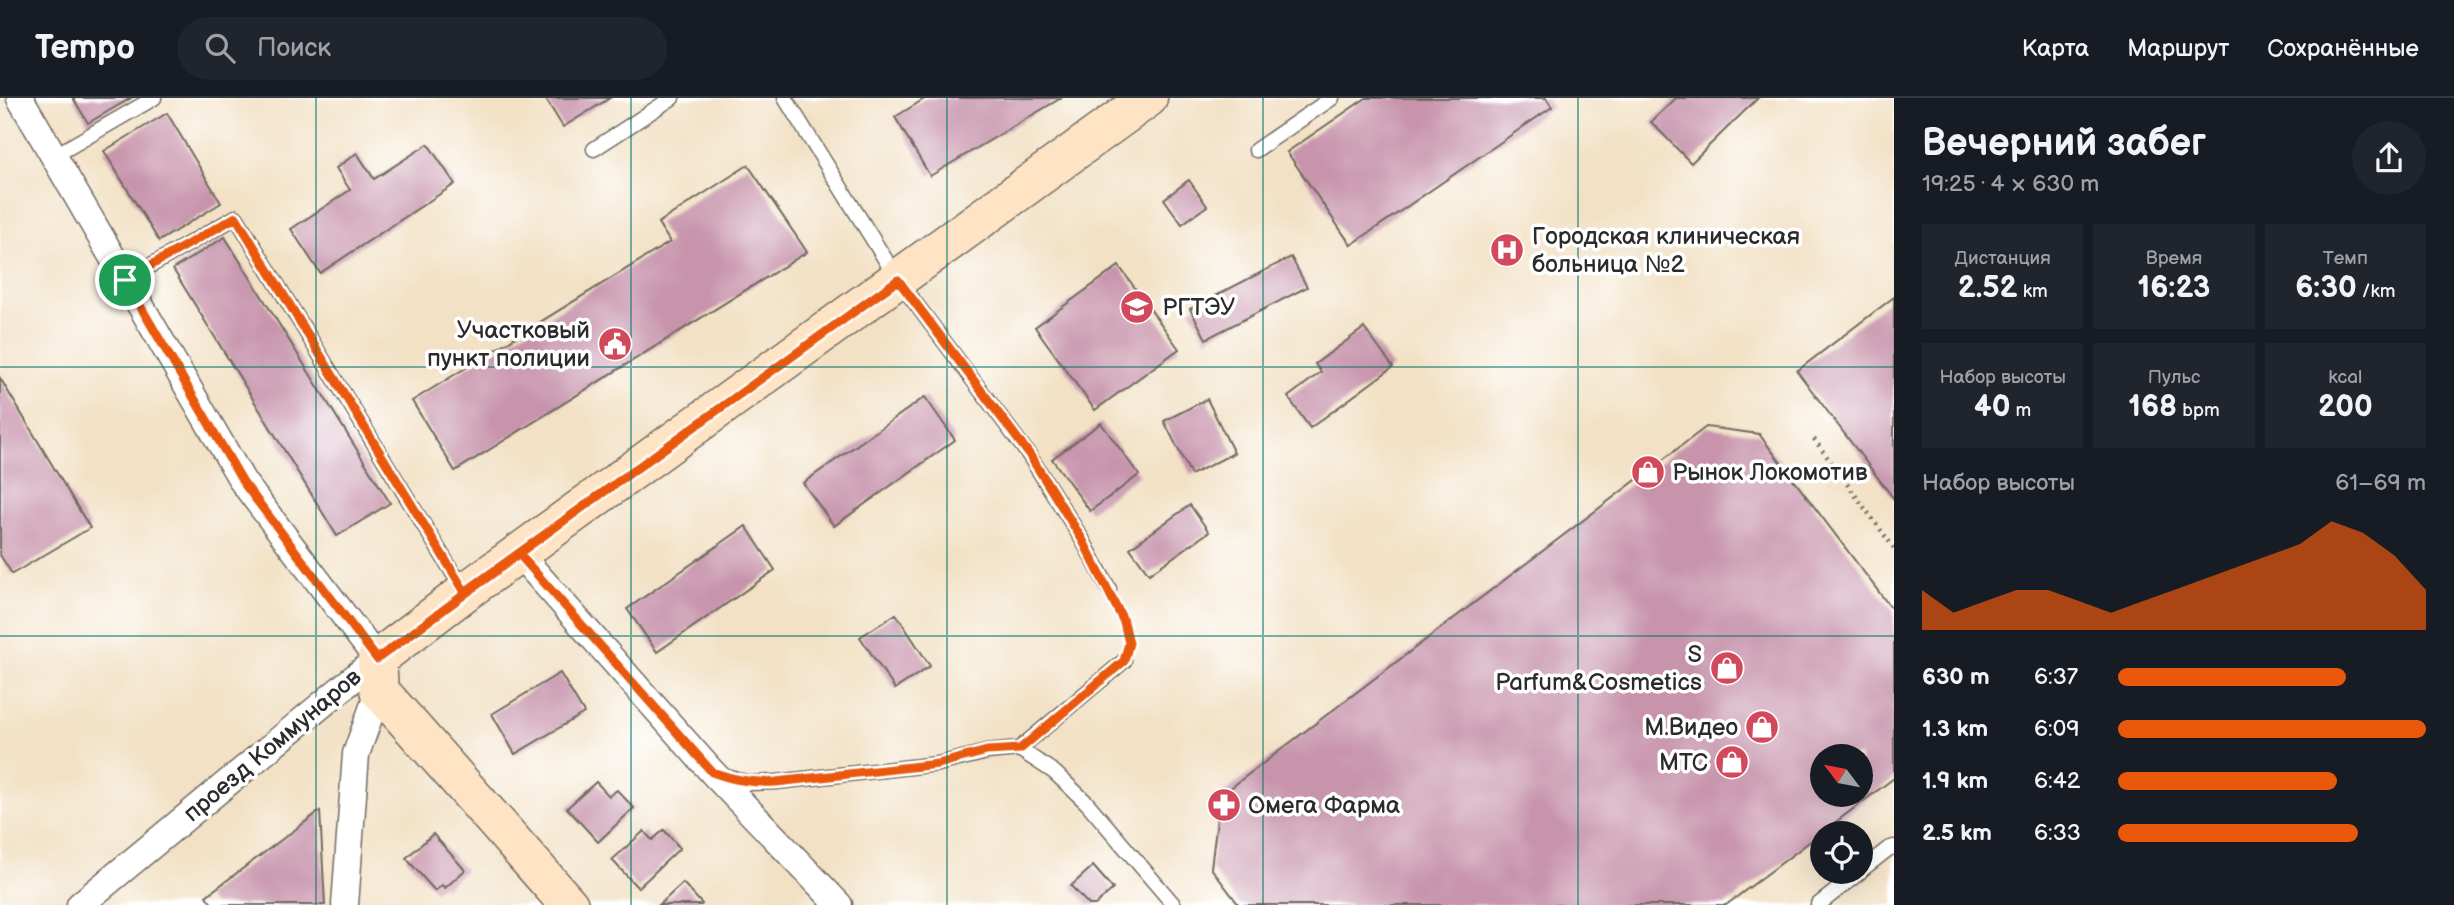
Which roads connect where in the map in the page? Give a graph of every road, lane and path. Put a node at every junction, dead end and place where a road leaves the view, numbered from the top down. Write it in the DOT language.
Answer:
graph roads {
  1 [pos="20,98"];
  2 [pos="154,98"];
  3 [pos="672,98"];
  4 [pos="1148,98"];
  5 [pos="1332,98"];
  6 [pos="789,99"];
  7 [pos="594,149"];
  8 [pos="1256,150"];
  9 [pos="54,156"];
  10 [pos="125,280"];
  11 [pos="898,280"];
  12 [pos="1814,439"];
  13 [pos="1894,548"];
  14 [pos="519,554"];
  15 [pos="1109,589"];
  16 [pos="465,592"];
  17 [pos="1124,661"];
  18 [pos="378,674"];
  19 [pos="1020,749"];
  20 [pos="712,772"];
  21 [pos="1894,847"];
  22 [pos="1873,861"];
  23 [pos="1844,884"];
  24 [pos="80,905"];
  25 [pos="345,905"];
  26 [pos="569,905"];
  27 [pos="839,905"];
  28 [pos="1174,905"];
  29 [pos="1818,905"];
  1 -- 9 [label="street"];
  2 -- 9 [label="lane"];
  3 -- 7 [label="lane"];
  4 -- 11 [label="street, проезд Коммунаров"];
  5 -- 8 [label="lane"];
  6 -- 11 [label="lane"];
  9 -- 10 [label="street"];
  10 -- 16 [label="lane"];
  10 -- 18 [label="street"];
  11 -- 14 [label="street, проезд Коммунаров"];
  11 -- 15 [label="lane"];
  12 -- 13 [label="path"];
  14 -- 16 [label="street, проезд Коммунаров"];
  14 -- 20 [label="street"];
  15 -- 17 [label="path"];
  16 -- 18 [label="street, проезд Коммунаров"];
  17 -- 19 [label="lane"];
  18 -- 24 [label="street, проезд Коммунаров"];
  18 -- 25 [label="street"];
  18 -- 26 [label="street"];
  19 -- 20 [label="lane"];
  19 -- 28 [label="lane"];
  20 -- 27 [label="street"];
  21 -- 22 [label="lane"];
  23 -- 29 [label="lane"];
}
